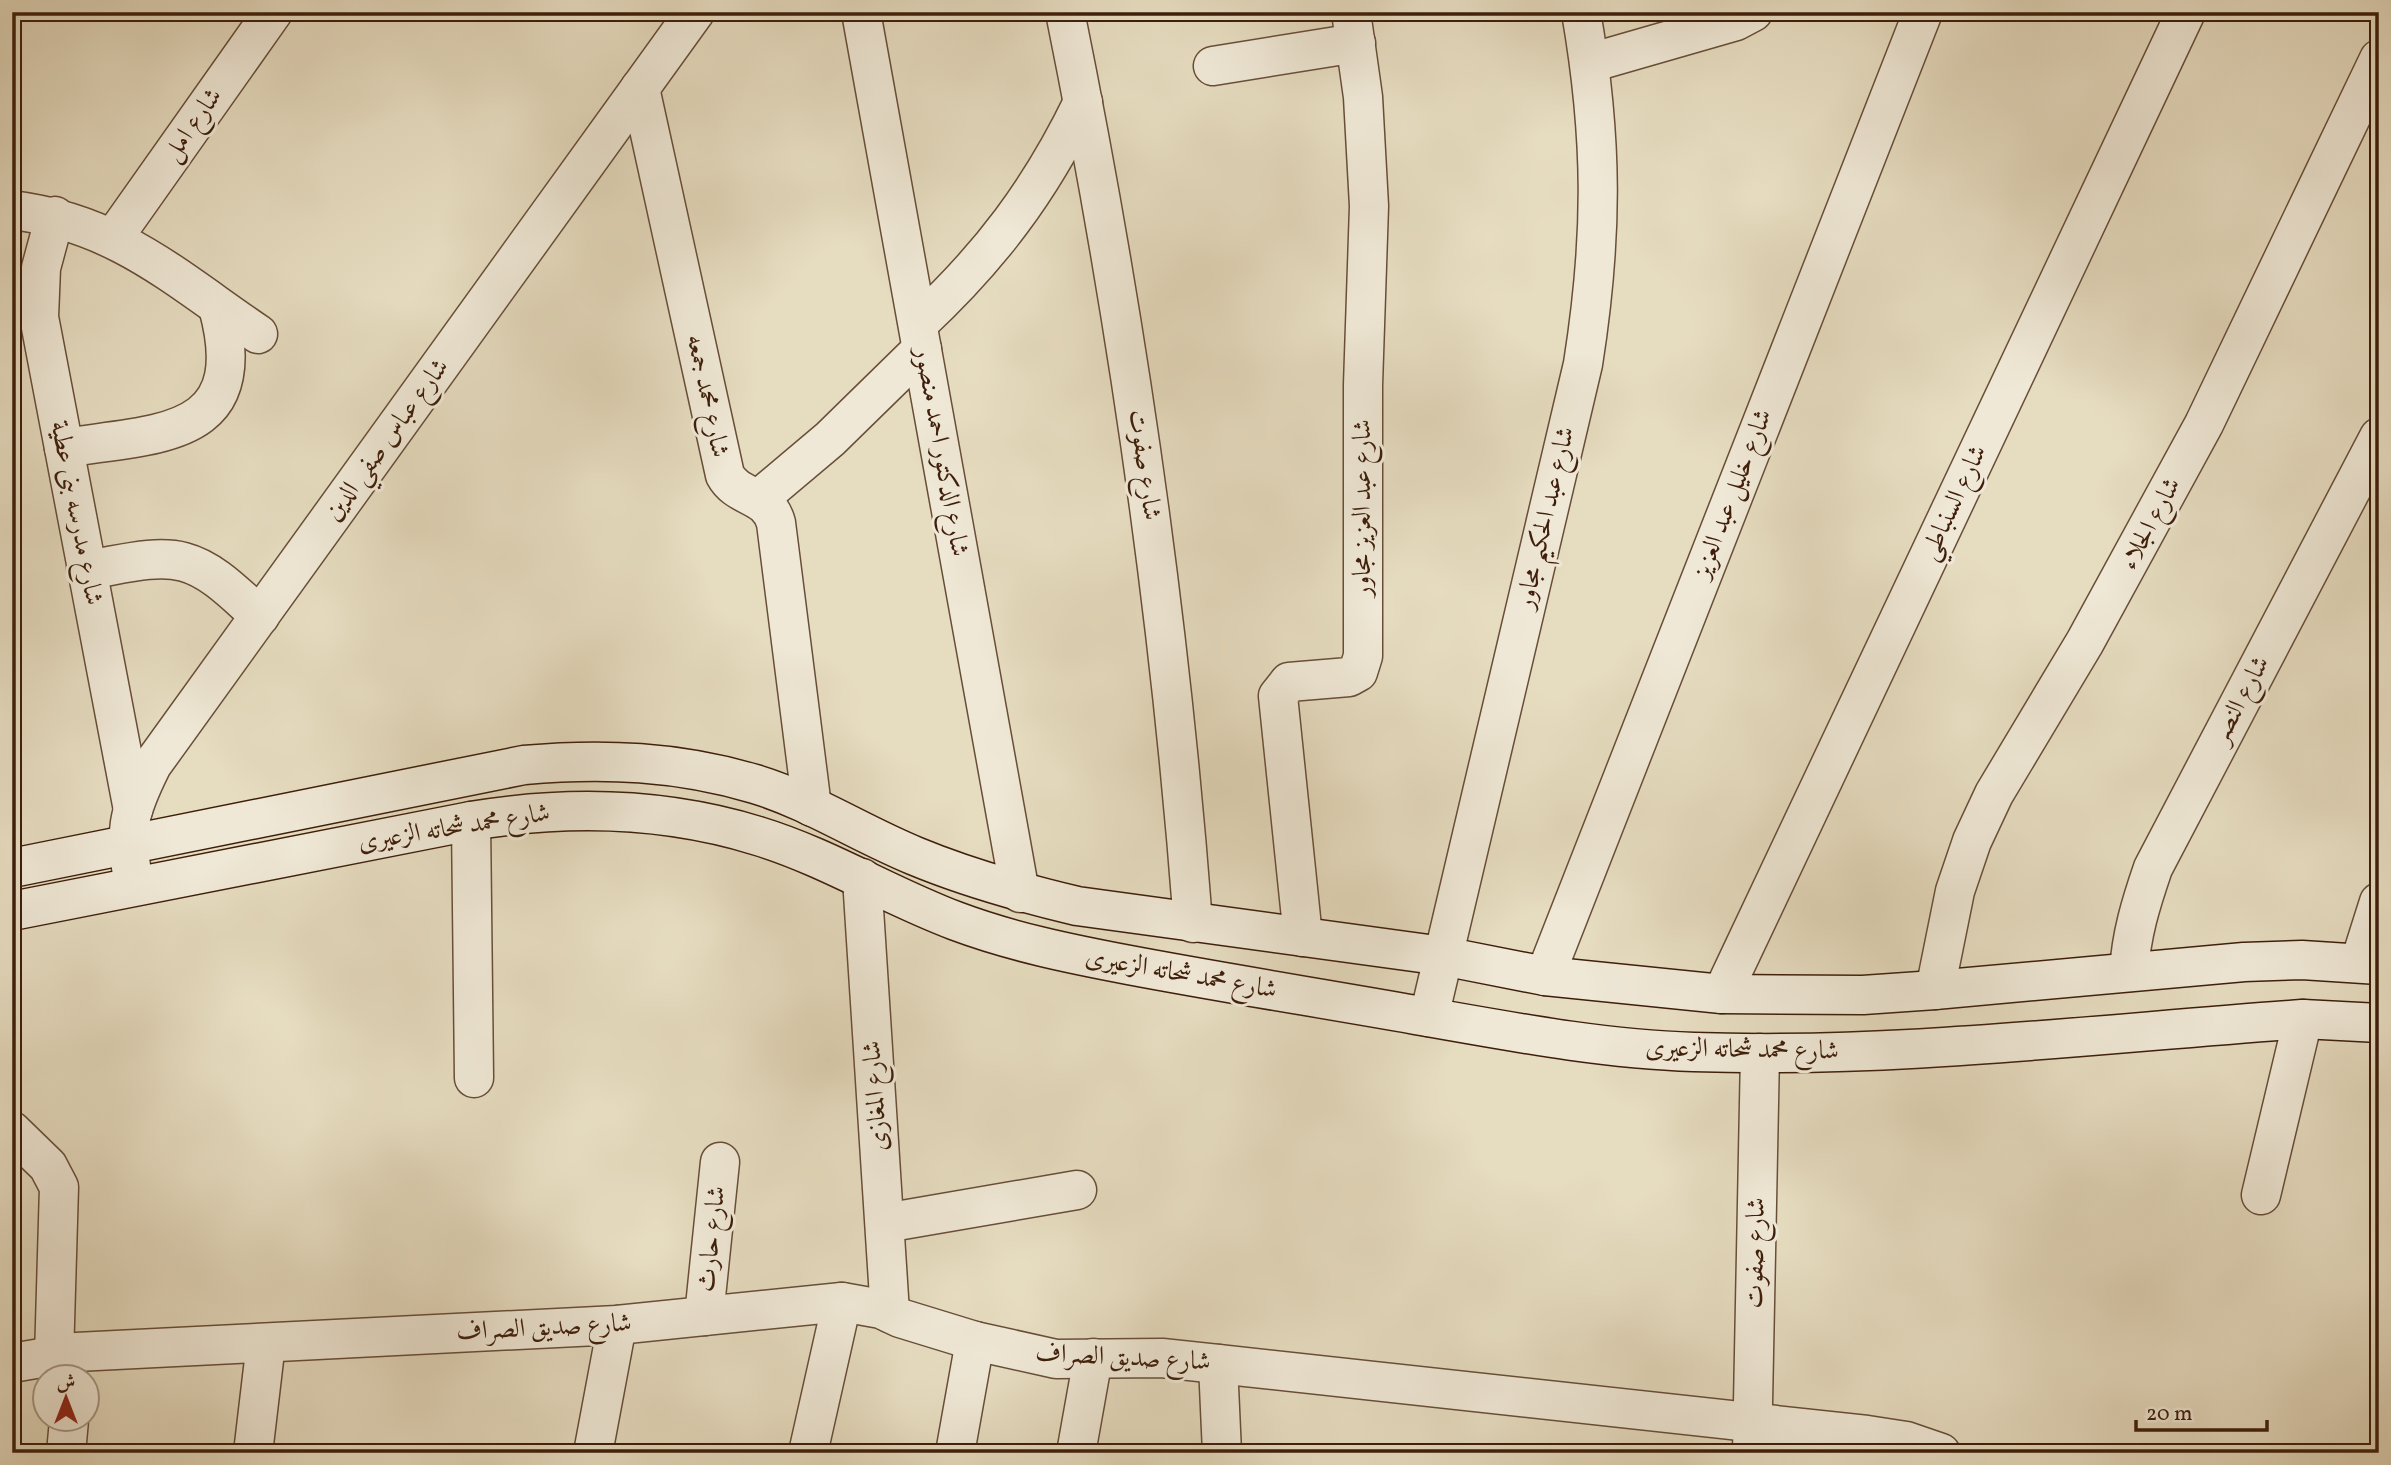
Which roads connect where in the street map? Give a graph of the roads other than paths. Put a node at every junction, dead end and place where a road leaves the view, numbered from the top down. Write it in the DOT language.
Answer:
graph roads {
  1 [pos="695,12"];
  2 [pos="861,12"];
  3 [pos="1092,12"];
  4 [pos="1581,12"];
  5 [pos="1753,12"];
  6 [pos="1923,12"];
  7 [pos="2186,12"];
  8 [pos="261,16"];
  9 [pos="1354,28"];
  10 [pos="1068,29"];
  11 [pos="2379,59"];
  12 [pos="1590,63"];
  13 [pos="1213,66"];
  14 [pos="640,88"];
  15 [pos="1083,102"];
  16 [pos="12,209"];
  17 [pos="55,216"];
  18 [pos="114,237"];
  19 [pos="218,307"];
  20 [pos="258,334"];
  21 [pos="920,337"];
  22 [pos="2379,437"];
  23 [pos="64,448"];
  24 [pos="760,498"];
  25 [pos="86,570"];
  26 [pos="260,616"];
  27 [pos="812,807"];
  28 [pos="471,821"];
  29 [pos="130,827"];
  30 [pos="12,868"];
  31 [pos="862,878"];
  32 [pos="134,886"];
  33 [pos="1020,893"];
  34 [pos="2379,902"];
  35 [pos="12,911"];
  36 [pos="1193,923"];
  37 [pos="1303,937"];
  38 [pos="1443,956"];
  39 [pos="2370,963"];
  40 [pos="2129,972"];
  41 [pos="1545,976"];
  42 [pos="1936,990"];
  43 [pos="1722,994"];
  44 [pos="1429,1017"];
  45 [pos="2303,1019"];
  46 [pos="2379,1023"];
  47 [pos="1760,1053"];
  48 [pos="474,1078"];
  49 [pos="12,1131"];
  50 [pos="720,1161"];
  51 [pos="1077,1190"];
  52 [pos="2261,1195"];
  53 [pos="885,1223"];
  54 [pos="842,1302"];
  55 [pos="890,1313"];
  56 [pos="704,1316"];
  57 [pos="617,1325"];
  58 [pos="975,1341"];
  59 [pos="267,1343"];
  60 [pos="1093,1358"];
  61 [pos="68,1362"];
  62 [pos="12,1363"];
  63 [pos="1218,1364"];
  64 [pos="68,1434"];
  65 [pos="1752,1437"];
  66 [pos="66,1453"];
  67 [pos="253,1453"];
  68 [pos="593,1453"];
  69 [pos="808,1453"];
  70 [pos="955,1453"];
  71 [pos="1076,1453"];
  72 [pos="1222,1453"];
  73 [pos="1941,1453"];
  1 -- 14 [label="street, شارع عباس صفي الدين"];
  2 -- 21 [label="street, شارع الدكتور احمد منصور"];
  3 -- 10 [label="street"];
  4 -- 12 [label="street, شارع عبد الحكيم مجاور"];
  5 -- 12 [label="street"];
  6 -- 41 [label="street, شارع خليل عبد العزيز"];
  7 -- 43 [label="street, شارع السنباطي"];
  8 -- 18 [label="street, شارع امل"];
  9 -- 13 [label="street"];
  9 -- 37 [label="street, شارع عبد العزيز مجاور"];
  10 -- 15 [label="street, شارع صفوت"];
  11 -- 42 [label="street, شارع الجلاء"];
  12 -- 38 [label="street, شارع عبد الحكيم مجاور"];
  14 -- 24 [label="street, شارع محمد جمعه"];
  14 -- 26 [label="street, شارع عباس صفي الدين"];
  15 -- 21 [label="street"];
  15 -- 36 [label="street, شارع صفوت"];
  16 -- 17 [label="street"];
  17 -- 18 [label="street"];
  17 -- 23 [label="street, شارع مدرسه بنى عطية"];
  18 -- 19 [label="street"];
  19 -- 20 [label="street"];
  19 -- 23 [label="street"];
  21 -- 24 [label="street"];
  21 -- 33 [label="street, شارع الدكتور احمد منصور"];
  22 -- 40 [label="street, شارع النصر"];
  23 -- 25 [label="street, شارع مدرسه بنى عطية"];
  24 -- 27 [label="street"];
  25 -- 26 [label="street"];
  25 -- 29 [label="street, شارع مدرسه بنى عطية"];
  26 -- 29 [label="street, شارع عباس صفي الدين"];
  27 -- 29 [label="street, شارع محمد شحاته الزعيرى"];
  27 -- 33 [label="street, شارع محمد شحاته الزعيرى"];
  28 -- 31 [label="street, شارع محمد شحاته الزعيرى"];
  28 -- 32 [label="street, شارع محمد شحاته الزعيرى"];
  28 -- 48 [label="street"];
  29 -- 30 [label="street, شارع محمد شحاته الزعيرى"];
  29 -- 32 [label="street"];
  31 -- 44 [label="street, شارع محمد شحاته الزعيرى"];
  31 -- 53 [label="street, شارع المغازى"];
  32 -- 35 [label="street, شارع محمد شحاته الزعيرى"];
  33 -- 36 [label="street, شارع محمد شحاته الزعيرى"];
  34 -- 39 [label="street"];
  36 -- 37 [label="street, شارع محمد شحاته الزعيرى"];
  37 -- 38 [label="street, شارع محمد شحاته الزعيرى"];
  38 -- 41 [label="street, شارع محمد شحاته الزعيرى"];
  38 -- 44 [label="street, شارع عبد الحكيم مجاور"];
  39 -- 40 [label="street, شارع محمد شحاته الزعيرى"];
  40 -- 42 [label="street, شارع محمد شحاته الزعيرى"];
  41 -- 43 [label="street, شارع محمد شحاته الزعيرى"];
  42 -- 43 [label="street, شارع محمد شحاته الزعيرى"];
  44 -- 47 [label="street, شارع محمد شحاته الزعيرى"];
  45 -- 46 [label="street, شارع محمد شحاته الزعيرى"];
  45 -- 47 [label="street, شارع محمد شحاته الزعيرى"];
  45 -- 52 [label="street"];
  47 -- 65 [label="street, شارع صفوت"];
  49 -- 61 [label="street"];
  50 -- 56 [label="street, شارع حارث"];
  51 -- 53 [label="street"];
  53 -- 55 [label="street, شارع المغازى"];
  54 -- 55 [label="street, شارع صديق الصراف"];
  54 -- 56 [label="street, شارع صديق الصراف"];
  54 -- 69 [label="street"];
  55 -- 58 [label="street, شارع صديق الصراف"];
  56 -- 57 [label="street, شارع صديق الصراف"];
  57 -- 59 [label="street, شارع صديق الصراف"];
  57 -- 68 [label="street"];
  58 -- 60 [label="street, شارع صديق الصراف"];
  58 -- 70 [label="street"];
  59 -- 61 [label="street, شارع صديق الصراف"];
  59 -- 67 [label="street"];
  60 -- 63 [label="street, شارع صديق الصراف"];
  60 -- 71 [label="street"];
  61 -- 62 [label="street, شارع صديق الصراف"];
  63 -- 65 [label="street, شارع صديق الصراف"];
  63 -- 72 [label="street"];
  64 -- 66 [label="street"];
  65 -- 73 [label="street, شارع صديق الصراف"];
}
